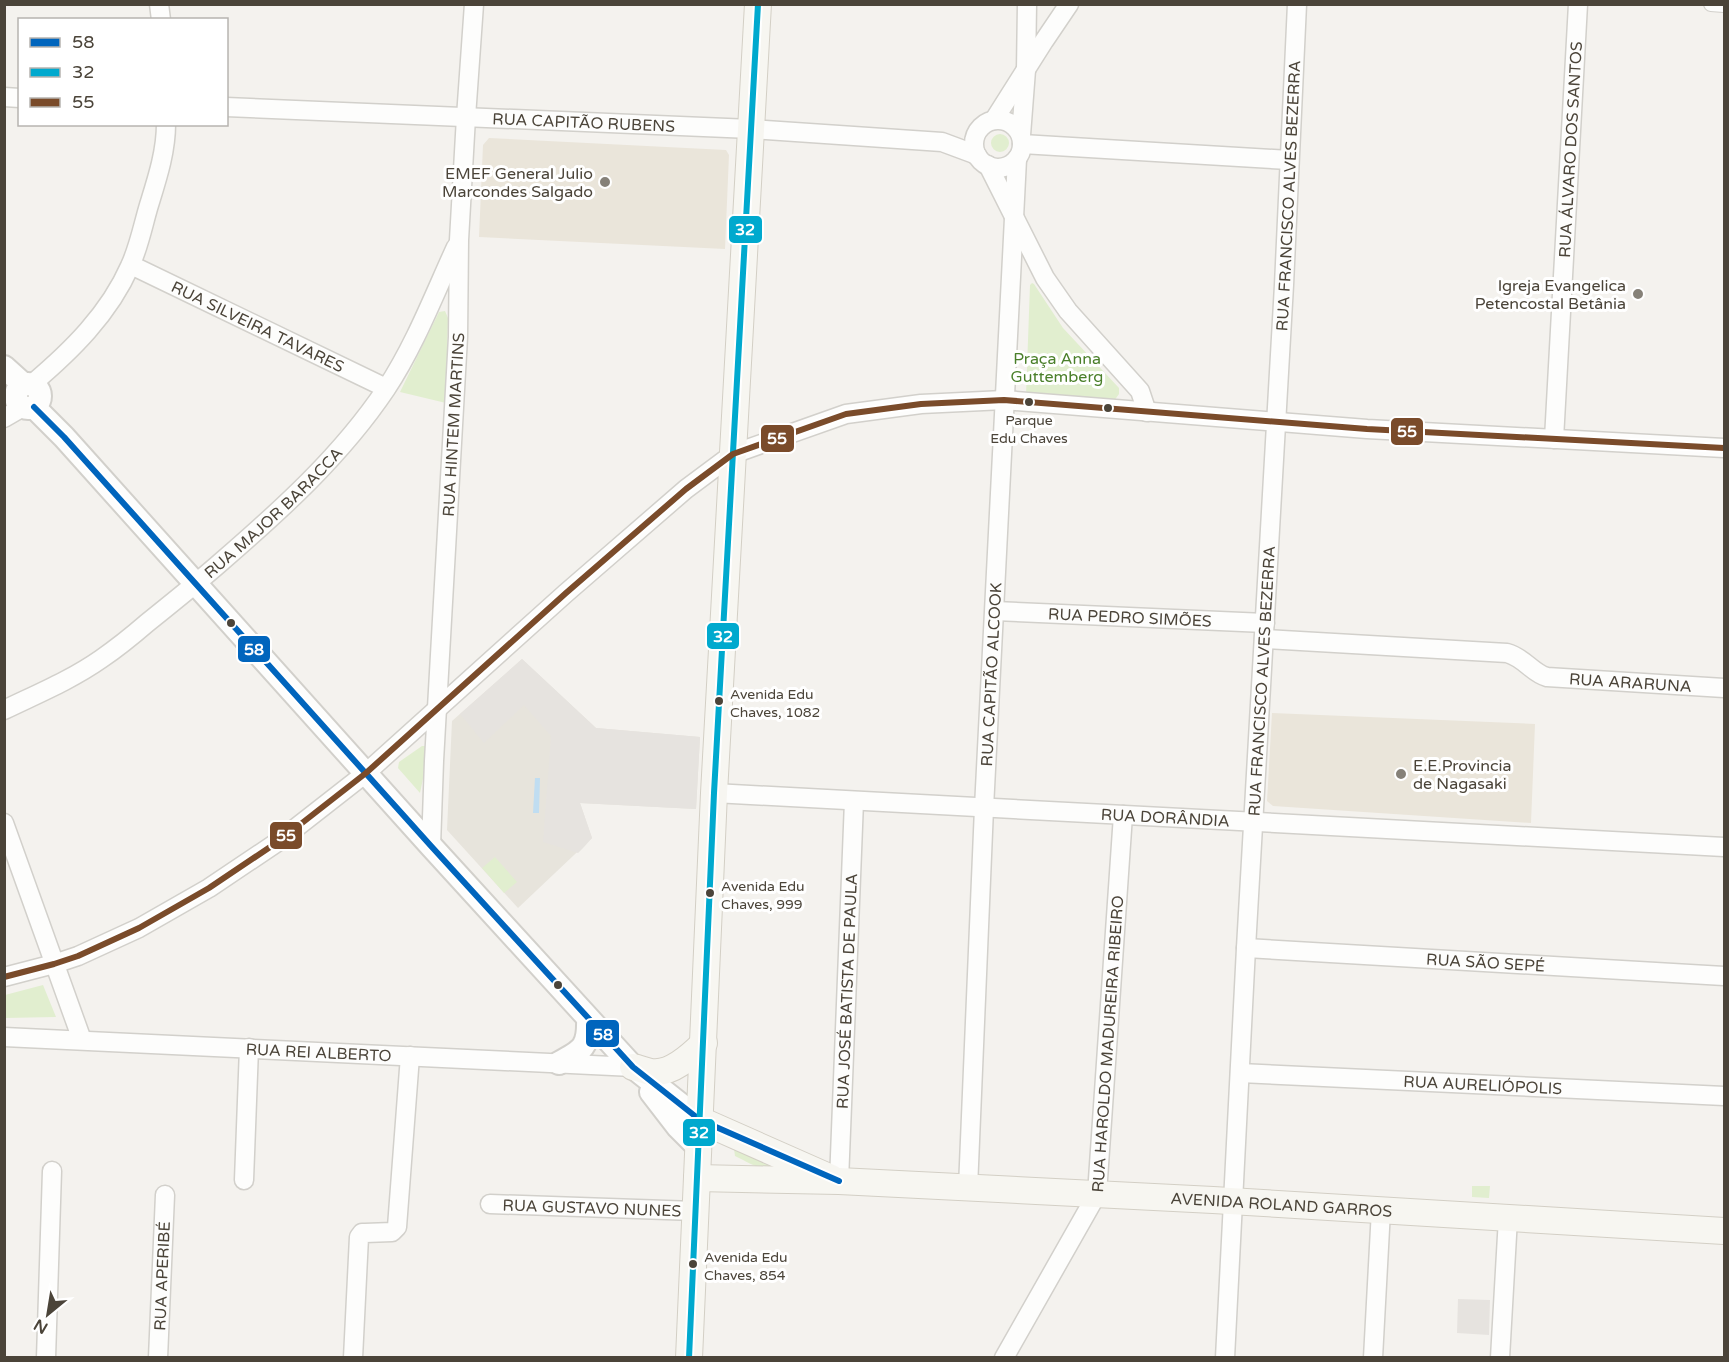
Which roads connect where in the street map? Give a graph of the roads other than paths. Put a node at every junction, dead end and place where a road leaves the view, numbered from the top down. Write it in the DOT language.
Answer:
graph roads {
  1 [pos="474,4"];
  2 [pos="758,4"];
  3 [pos="1027,4"];
  4 [pos="1069,4"];
  5 [pos="1297,4"];
  6 [pos="1578,4"];
  7 [pos="1711,4"];
  8 [pos="1725,5"];
  9 [pos="1026,70"];
  10 [pos="228,107"];
  11 [pos="466,117"];
  12 [pos="987,124"];
  13 [pos="166,126"];
  14 [pos="751,129"];
  15 [pos="942,142"];
  16 [pos="1020,146"];
  17 [pos="982,160"];
  18 [pos="1289,160"];
  19 [pos="1015,220"];
  20 [pos="459,240"];
  21 [pos="131,265"];
  22 [pos="4,368"];
  23 [pos="386,388"];
  24 [pos="22,397"];
  25 [pos="1004,400"];
  26 [pos="1147,412"];
  27 [pos="1277,423"];
  28 [pos="1554,439"];
  29 [pos="1725,448"];
  30 [pos="733,454"];
  31 [pos="195,585"];
  32 [pos="995,610"];
  33 [pos="1265,631"];
  34 [pos="1536,671"];
  35 [pos="1725,688"];
  36 [pos="438,708"];
  37 [pos="4,710"];
  38 [pos="366,773"];
  39 [pos="714,793"];
  40 [pos="854,801"];
  41 [pos="984,808"];
  42 [pos="1123,815"];
  43 [pos="1254,822"];
  44 [pos="4,823"];
  45 [pos="431,846"];
  46 [pos="1725,847"];
  47 [pos="1246,948"];
  48 [pos="54,964"];
  49 [pos="1725,976"];
  50 [pos="4,977"];
  51 [pos="588,1018"];
  52 [pos="4,1037"];
  53 [pos="82,1040"];
  54 [pos="704,1042"];
  55 [pos="249,1048"];
  56 [pos="410,1056"];
  57 [pos="559,1063"];
  58 [pos="633,1066"];
  59 [pos="1240,1072"];
  60 [pos="1725,1096"];
  61 [pos="700,1120"];
  62 [pos="698,1146"];
  63 [pos="52,1171"];
  64 [pos="697,1178"];
  65 [pos="244,1180"];
  66 [pos="766,1180"];
  67 [pos="839,1182"];
  68 [pos="968,1188"];
  69 [pos="1097,1194"];
  70 [pos="165,1195"];
  71 [pos="1234,1202"];
  72 [pos="490,1204"];
  73 [pos="1381,1210"];
  74 [pos="695,1211"];
  75 [pos="1508,1218"];
  76 [pos="1725,1231"];
  77 [pos="46,1358"];
  78 [pos="158,1358"];
  79 [pos="353,1358"];
  80 [pos="689,1358"];
  81 [pos="1004,1358"];
  82 [pos="1226,1358"];
  83 [pos="1373,1358"];
  84 [pos="1500,1358"];
  1 -- 11 [label="street, RUA HINTEM MARTINS"];
  2 -- 14 [label="main road"];
  3 -- 9 [label="street"];
  4 -- 9 [label="street"];
  5 -- 18 [label="street, RUA FRANCISCO ALVES BEZERRA"];
  6 -- 28 [label="street, RUA ÁLVARO DOS SANTOS"];
  7 -- 8 [label="street"];
  9 -- 12 [label="street"];
  9 -- 16 [label="street"];
  10 -- 11 [label="street, RUA CAPITÃO RUBENS"];
  11 -- 14 [label="street, RUA CAPITÃO RUBENS"];
  11 -- 20 [label="street, RUA HINTEM MARTINS"];
  12 -- 15 [label="street, RUA CAPITÃO RUBENS"];
  12 -- 16 [label="street"];
  12 -- 17 [label="street"];
  13 -- 21 [label="street"];
  14 -- 15 [label="street, RUA CAPITÃO RUBENS"];
  14 -- 30 [label="main road"];
  15 -- 17 [label="street, RUA CAPITÃO RUBENS"];
  16 -- 17 [label="street"];
  16 -- 18 [label="street"];
  16 -- 19 [label="street"];
  17 -- 19 [label="street, RUA CAPITÃO ALCOOK"];
  18 -- 27 [label="street, RUA FRANCISCO ALVES BEZERRA"];
  19 -- 25 [label="street, RUA CAPITÃO ALCOOK"];
  19 -- 26 [label="street"];
  20 -- 23 [label="street, RUA MAJOR BARACCA"];
  20 -- 36 [label="street, RUA HINTEM MARTINS"];
  21 -- 23 [label="street, RUA SILVEIRA TAVARES"];
  21 -- 24 [label="street"];
  22 -- 24 [label="street, AVENIDA ROLAND GARROS"];
  23 -- 31 [label="street, RUA MAJOR BARACCA"];
  24 -- 31 [label="street, AVENIDA ROLAND GARROS"];
  25 -- 26 [label="street"];
  25 -- 30 [label="street"];
  25 -- 32 [label="street, RUA CAPITÃO ALCOOK"];
  26 -- 27 [label="street"];
  27 -- 28 [label="street"];
  27 -- 33 [label="street, RUA FRANCISCO ALVES BEZERRA"];
  28 -- 29 [label="street"];
  30 -- 36 [label="street"];
  30 -- 39 [label="main road"];
  31 -- 37 [label="street, RUA MAJOR BARACCA"];
  31 -- 38 [label="street, AVENIDA ROLAND GARROS"];
  32 -- 33 [label="street, RUA PEDRO SIMÕES"];
  32 -- 41 [label="street, RUA CAPITÃO ALCOOK"];
  33 -- 34 [label="street, RUA PEDRO SIMÕES"];
  33 -- 43 [label="street, RUA FRANCISCO ALVES BEZERRA"];
  34 -- 35 [label="street, RUA ARARUNA"];
  36 -- 38 [label="street"];
  36 -- 45 [label="street, RUA HINTEM MARTINS"];
  38 -- 45 [label="street, AVENIDA ROLAND GARROS"];
  38 -- 48 [label="street"];
  39 -- 40 [label="street, RUA DORÂNDIA"];
  39 -- 54 [label="main road"];
  40 -- 41 [label="street, RUA DORÂNDIA"];
  40 -- 67 [label="street, RUA JOSÉ BATISTA DE PAULA"];
  41 -- 42 [label="street, RUA DORÂNDIA"];
  41 -- 68 [label="street, RUA CAPITÃO ALCOOK"];
  42 -- 43 [label="street, RUA DORÂNDIA"];
  42 -- 69 [label="street, RUA HAROLDO MADUREIRA RIBEIRO"];
  43 -- 46 [label="street, RUA DORÂNDIA"];
  43 -- 47 [label="street, RUA FRANCISCO ALVES BEZERRA"];
  44 -- 48 [label="street"];
  45 -- 51 [label="street, AVENIDA ROLAND GARROS"];
  47 -- 49 [label="street, RUA SÃO SEPÉ"];
  47 -- 59 [label="street, RUA FRANCISCO ALVES BEZERRA"];
  48 -- 50 [label="street"];
  48 -- 53 [label="street"];
  51 -- 57 [label="street"];
  51 -- 58 [label="street, AVENIDA ROLAND GARROS"];
  52 -- 53 [label="street, RUA REI ALBERTO"];
  53 -- 55 [label="street, RUA REI ALBERTO"];
  54 -- 58 [label="main road"];
  54 -- 61 [label="main road"];
  55 -- 56 [label="street, RUA REI ALBERTO"];
  55 -- 65 [label="street"];
  56 -- 57 [label="street, RUA REI ALBERTO"];
  56 -- 79 [label="street"];
  57 -- 58 [label="street, RUA REI ALBERTO"];
  58 -- 61 [label="street, AVENIDA ROLAND GARROS"];
  58 -- 62 [label="street, AVENIDA ROLAND GARROS"];
  59 -- 60 [label="street, RUA AURELIÓPOLIS"];
  59 -- 71 [label="street, RUA FRANCISCO ALVES BEZERRA"];
  61 -- 62 [label="main road"];
  61 -- 67 [label="main road, AVENIDA ROLAND GARROS"];
  62 -- 64 [label="main road"];
  62 -- 66 [label="main road, AVENIDA ROLAND GARROS"];
  63 -- 77 [label="street"];
  64 -- 66 [label="main road"];
  64 -- 74 [label="main road"];
  66 -- 67 [label="main road, AVENIDA ROLAND GARROS"];
  67 -- 68 [label="main road, AVENIDA ROLAND GARROS"];
  68 -- 69 [label="main road, AVENIDA ROLAND GARROS"];
  69 -- 71 [label="main road, AVENIDA ROLAND GARROS"];
  69 -- 81 [label="street, RUA HAROLDO MADUREIRA RIBEIRO"];
  70 -- 78 [label="street, RUA APERIBÉ"];
  71 -- 73 [label="main road, AVENIDA ROLAND GARROS"];
  71 -- 82 [label="street, RUA FRANCISCO ALVES BEZERRA"];
  72 -- 74 [label="street, RUA GUSTAVO NUNES"];
  73 -- 75 [label="main road, AVENIDA ROLAND GARROS"];
  73 -- 83 [label="street"];
  74 -- 80 [label="main road"];
  75 -- 76 [label="main road, AVENIDA ROLAND GARROS"];
  75 -- 84 [label="street"];
}
